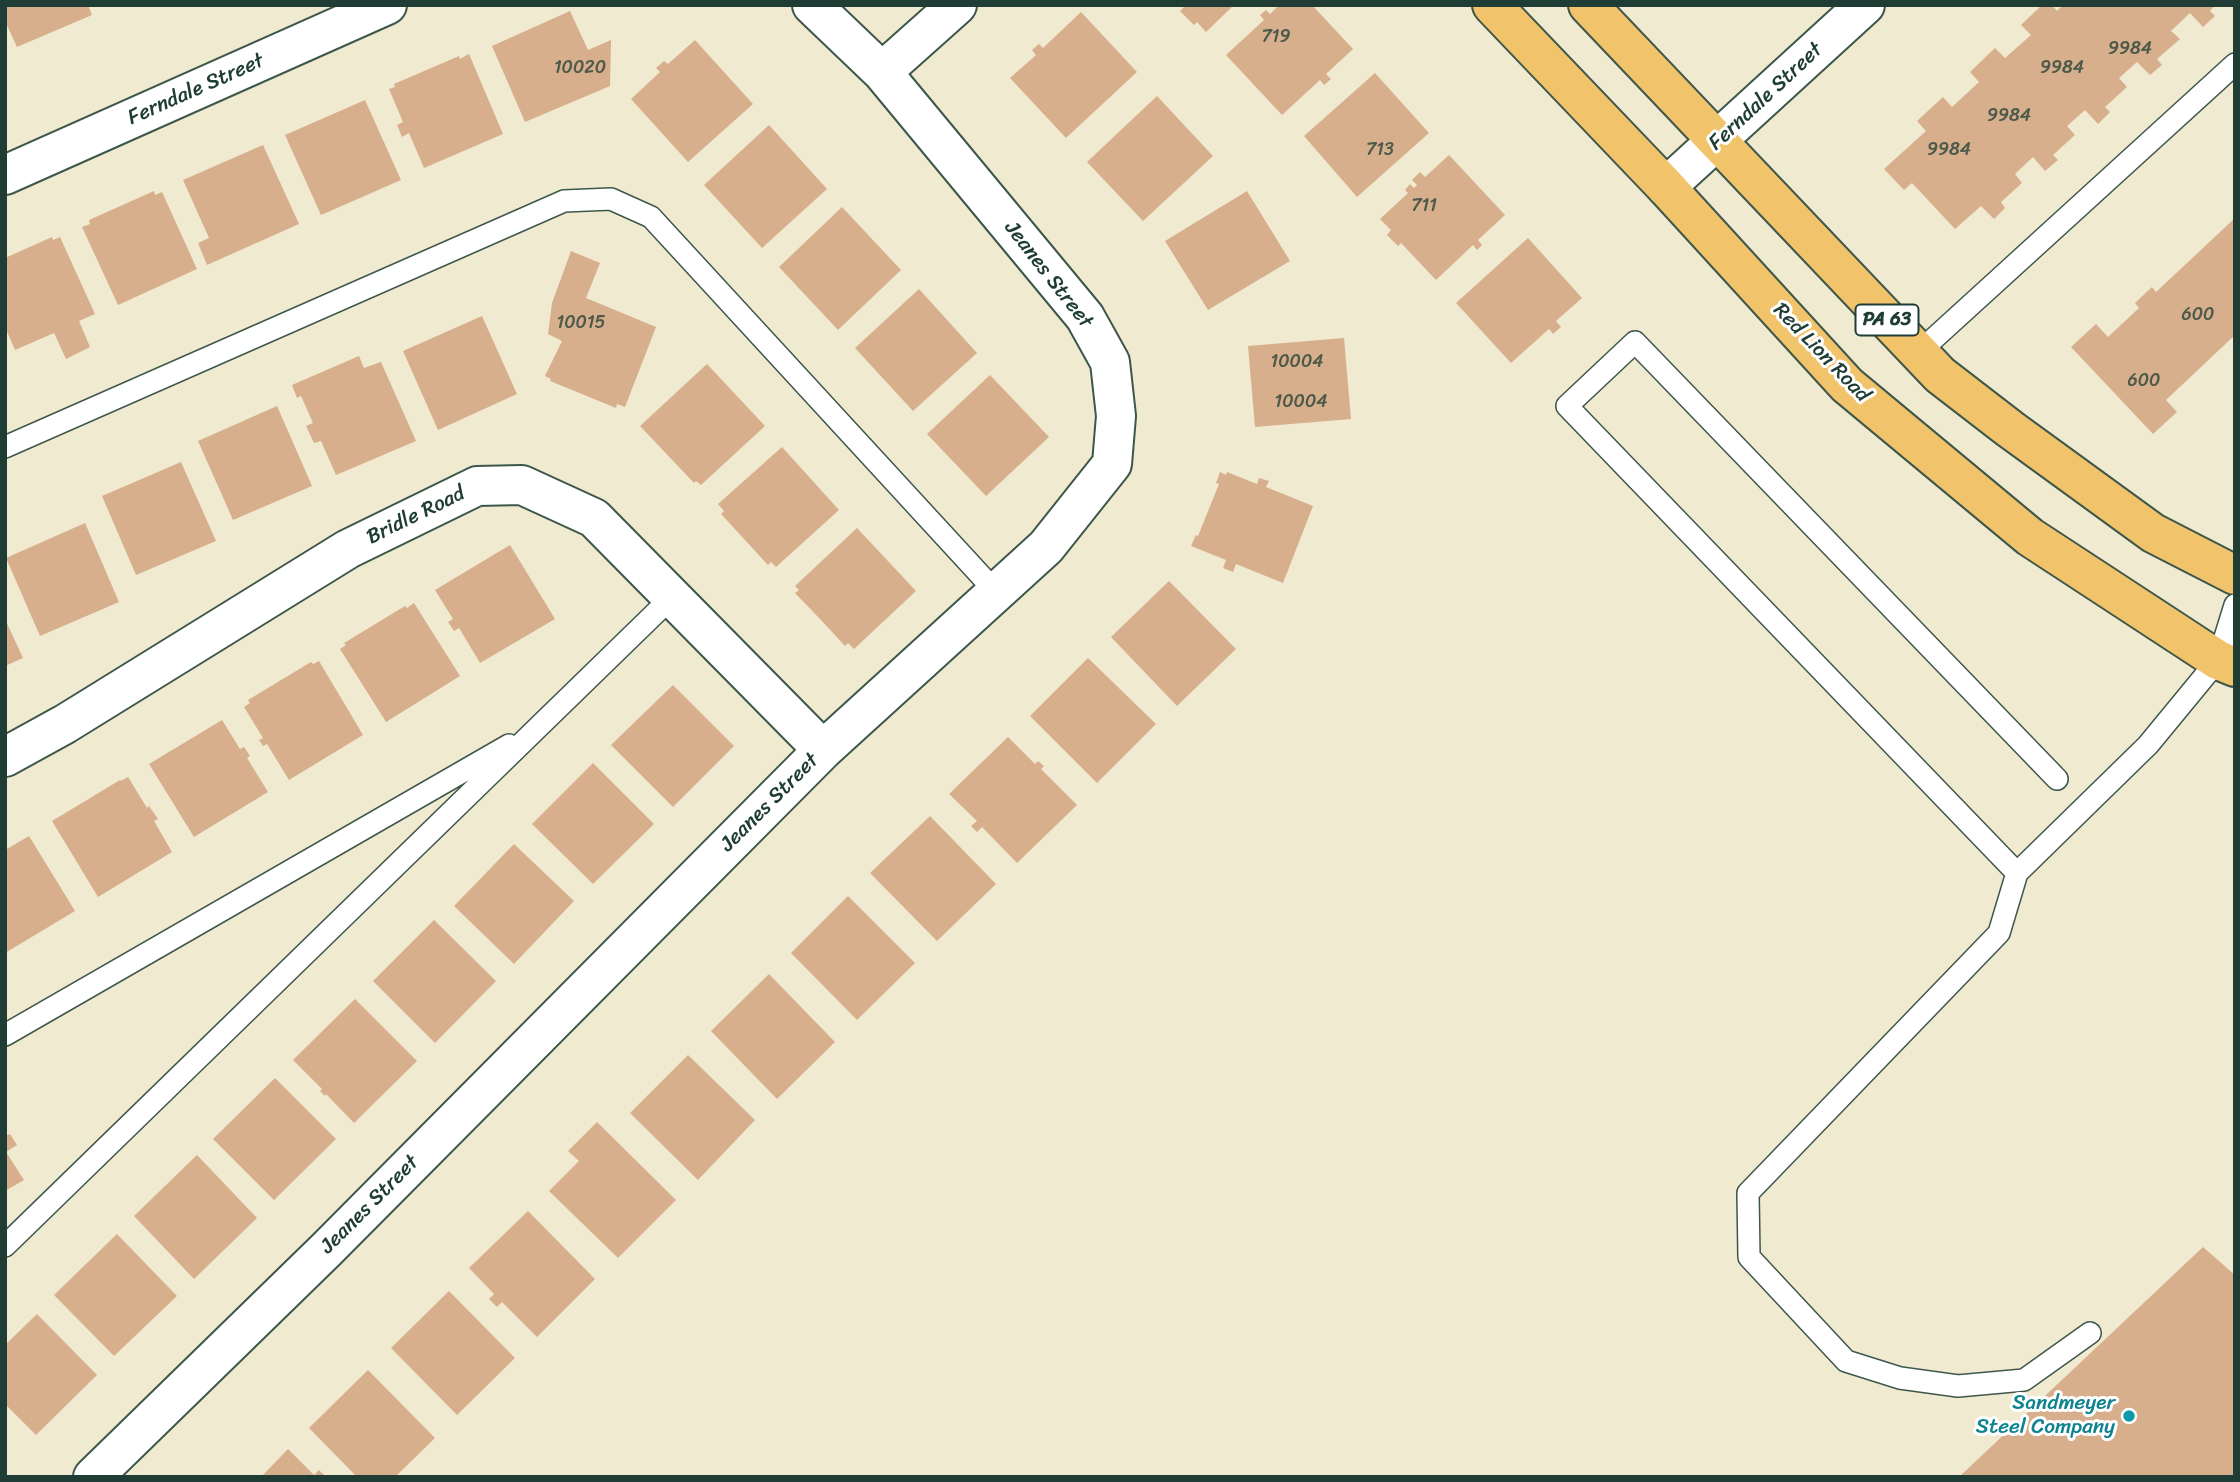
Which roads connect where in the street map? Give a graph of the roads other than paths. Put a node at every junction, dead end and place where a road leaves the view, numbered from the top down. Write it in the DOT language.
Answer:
graph roads {
  1 [pos="387,5"];
  2 [pos="812,5"];
  3 [pos="957,5"];
  4 [pos="1492,5"];
  5 [pos="1588,5"];
  6 [pos="1865,5"];
  7 [pos="2235,64"];
  8 [pos="882,72"];
  9 [pos="1717,142"];
  10 [pos="5,175"];
  11 [pos="1666,187"];
  12 [pos="1918,353"];
  13 [pos="5,447"];
  14 [pos="2235,575"];
  15 [pos="996,592"];
  16 [pos="674,596"];
  17 [pos="2235,605"];
  18 [pos="2227,663"];
  19 [pos="538,729"];
  20 [pos="823,750"];
  21 [pos="5,757"];
  22 [pos="2057,779"];
  23 [pos="2017,873"];
  24 [pos="5,1035"];
  25 [pos="5,1246"];
  26 [pos="2090,1333"];
  27 [pos="93,1477"];
  1 -- 10 [label="street, Ferndale Street"];
  2 -- 8 [label="street"];
  3 -- 8 [label="street"];
  4 -- 11 [label="main road, Red Lion Road"];
  5 -- 9 [label="main road, PA 63"];
  6 -- 9 [label="street, Ferndale Street"];
  7 -- 12 [label="lane"];
  8 -- 15 [label="street, Jeanes Street"];
  9 -- 11 [label="street, Ferndale Street"];
  9 -- 12 [label="main road, PA 63"];
  11 -- 18 [label="main road, Red Lion Road"];
  12 -- 14 [label="main road, PA 63"];
  13 -- 15 [label="lane"];
  15 -- 20 [label="street, Jeanes Street"];
  16 -- 19 [label="lane"];
  16 -- 20 [label="street, Bridle Road"];
  16 -- 21 [label="street, Bridle Road"];
  17 -- 18 [label="lane"];
  18 -- 23 [label="lane"];
  19 -- 24 [label="lane"];
  19 -- 25 [label="lane"];
  20 -- 27 [label="street, Jeanes Street"];
  22 -- 23 [label="lane"];
  23 -- 26 [label="lane"];
}
